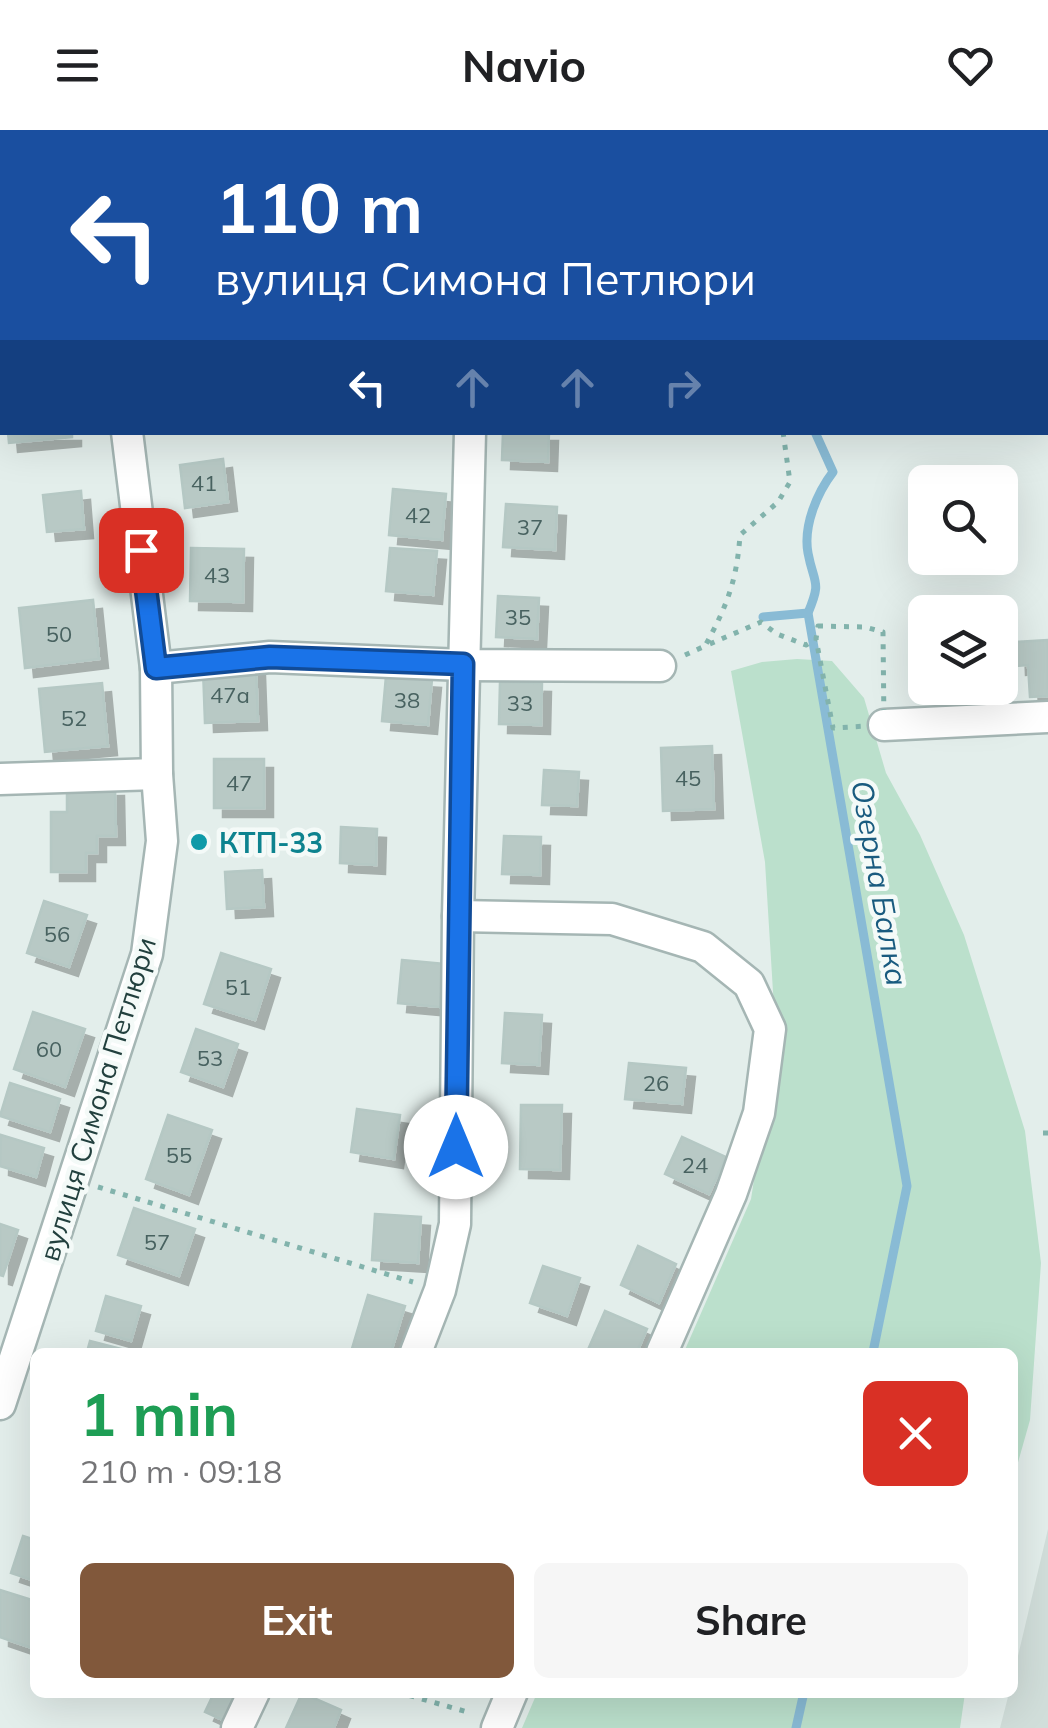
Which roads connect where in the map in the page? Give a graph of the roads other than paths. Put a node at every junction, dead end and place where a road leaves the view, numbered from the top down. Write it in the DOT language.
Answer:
graph roads {
  1 [pos="127,435"];
  2 [pos="470,435"];
  3 [pos="463,664"];
  4 [pos="660,666"];
  5 [pos="156,668"];
  6 [pos="1048,717"];
  7 [pos="884,725"];
  8 [pos="157,774"];
  9 [pos="0,779"];
  10 [pos="458,916"];
  11 [pos="418,1348"];
  12 [pos="664,1348"];
  13 [pos="0,1404"];
  14 [pos="251,1698"];
  15 [pos="509,1698"];
  16 [pos="498,1724"];
  17 [pos="237,1728"];
  1 -- 5 [label="street, вулиця Симона Петлюри"];
  2 -- 3 [label="street"];
  3 -- 4 [label="street"];
  3 -- 5 [label="street"];
  3 -- 10 [label="street"];
  5 -- 8 [label="street, вулиця Симона Петлюри"];
  6 -- 7 [label="street"];
  8 -- 9 [label="street"];
  8 -- 13 [label="street, вулиця Симона Петлюри"];
  10 -- 11 [label="street"];
  10 -- 12 [label="street"];
  14 -- 17 [label="street"];
  15 -- 16 [label="street"];
}
